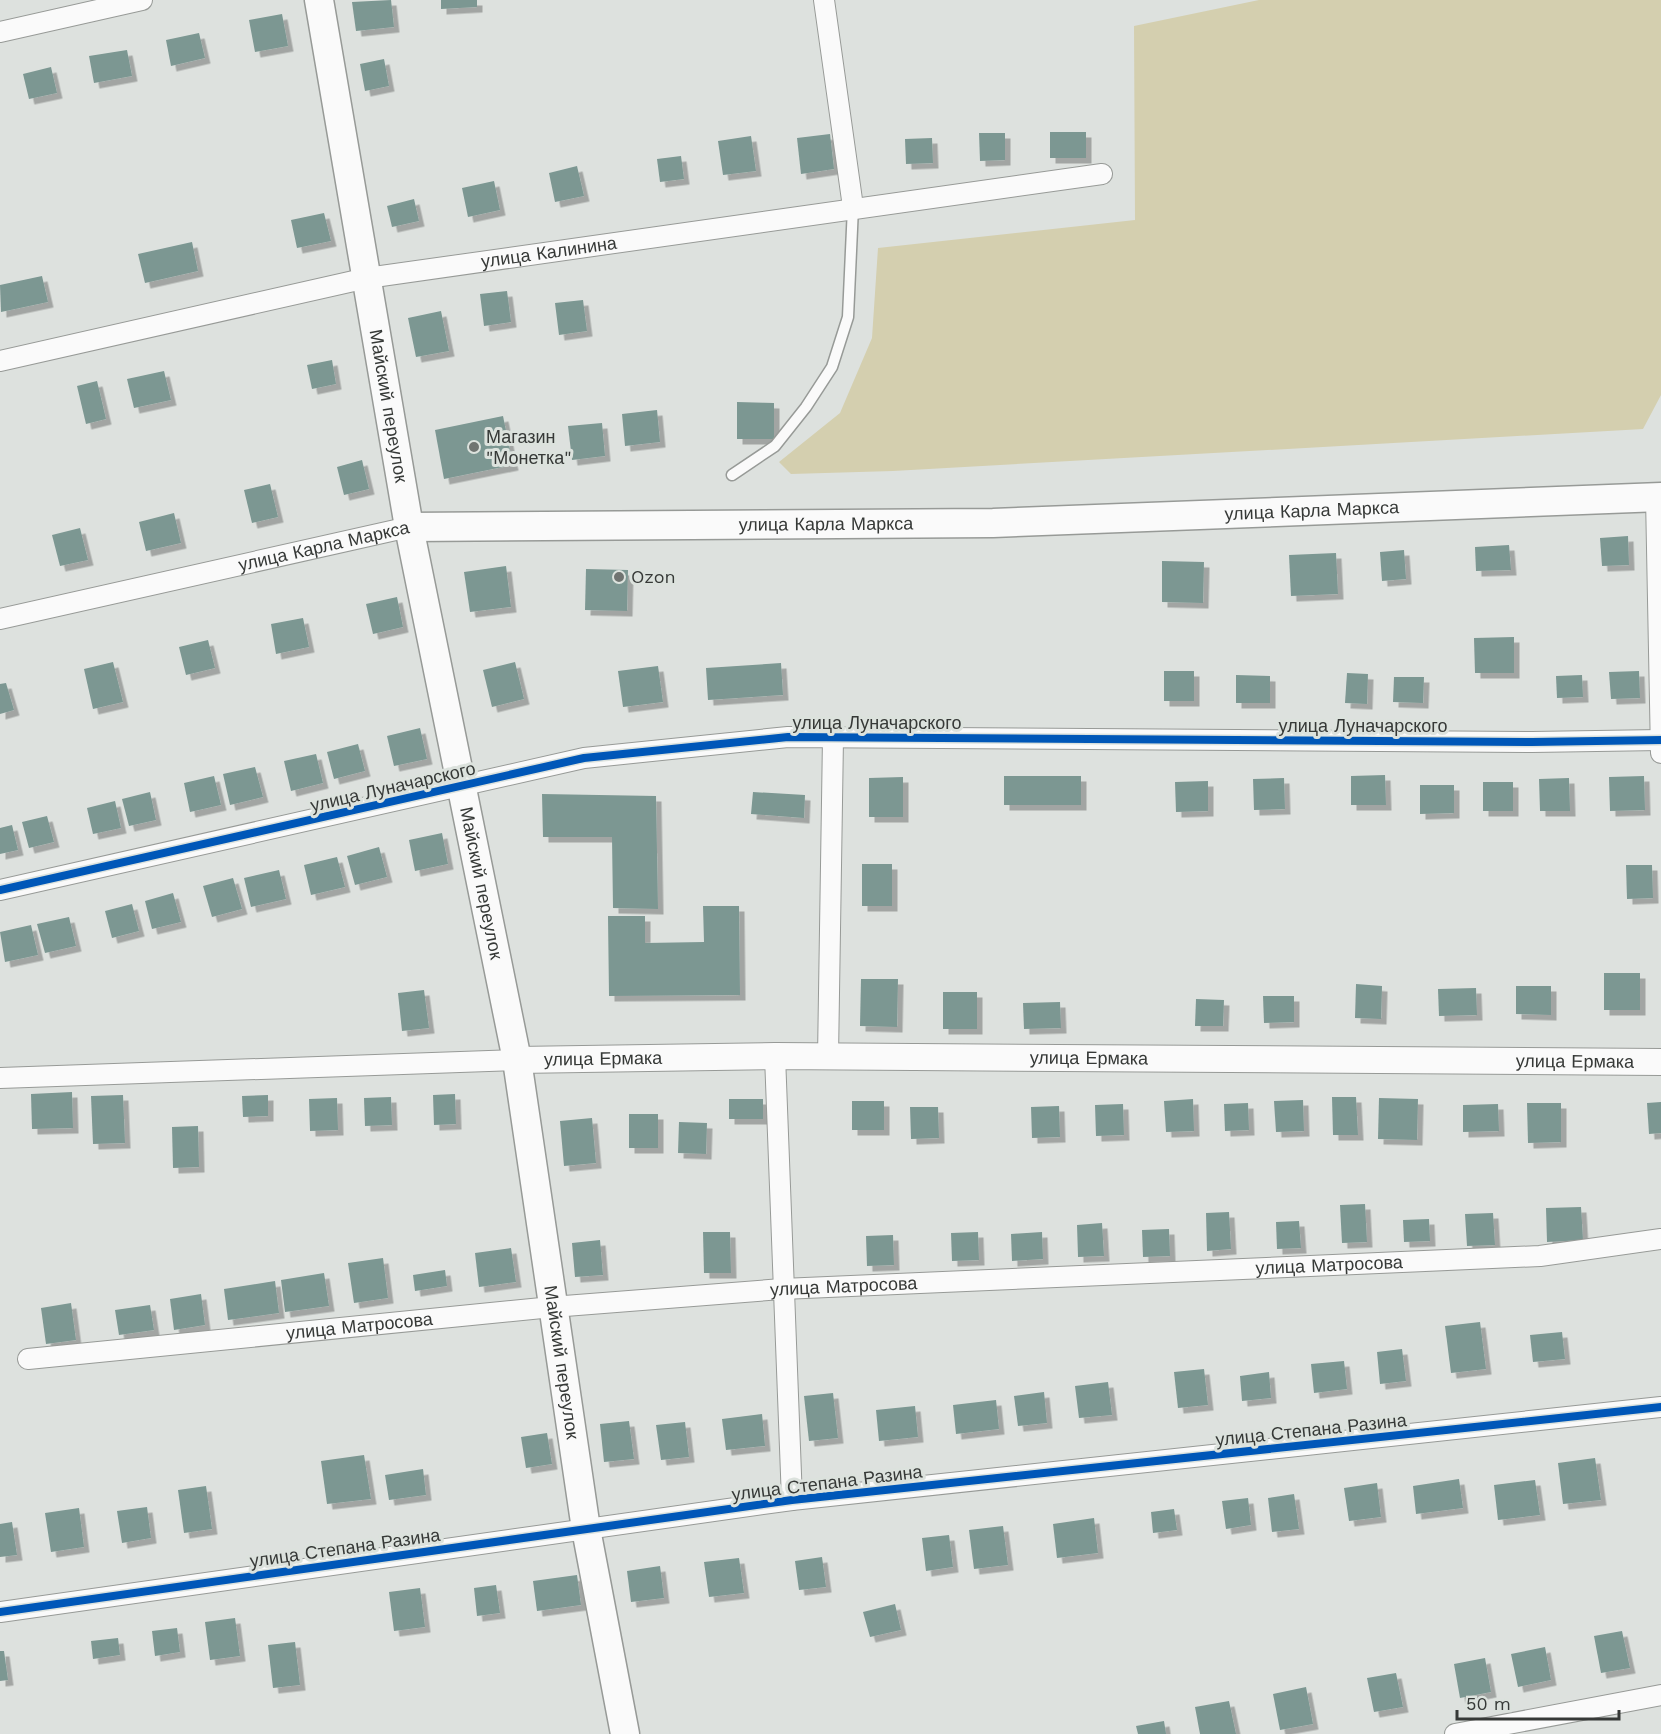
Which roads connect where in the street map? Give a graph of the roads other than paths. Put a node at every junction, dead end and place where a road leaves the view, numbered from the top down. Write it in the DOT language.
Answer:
graph roads {
  1 [pos="142,0"];
  2 [pos="319,0"];
  3 [pos="824,0"];
  4 [pos="0,32"];
  5 [pos="1102,174"];
  6 [pos="853,207"];
  7 [pos="367,278"];
  8 [pos="0,361"];
  9 [pos="732,475"];
  10 [pos="1658,497"];
  11 [pos="409,527"];
  12 [pos="0,619"];
  13 [pos="832,738"];
  14 [pos="1661,744"];
  15 [pos="463,787"];
  16 [pos="0,890"];
  17 [pos="775,1056"];
  18 [pos="828,1057"];
  19 [pos="516,1060"];
  20 [pos="1661,1062"];
  21 [pos="0,1078"];
  22 [pos="1661,1239"];
  23 [pos="782,1288"];
  24 [pos="552,1307"];
  25 [pos="28,1359"];
  26 [pos="1661,1407"];
  27 [pos="792,1500"];
  28 [pos="586,1529"];
  29 [pos="0,1612"];
  30 [pos="1661,1695"];
  31 [pos="625,1734"];
  32 [pos="1455,1734"];
  1 -- 4 [label="street"];
  2 -- 7 [label="main road, Майский переулок"];
  3 -- 6 [label="street"];
  5 -- 6 [label="street, улица Калинина"];
  6 -- 7 [label="street, улица Калинина"];
  6 -- 9 [label="lane"];
  7 -- 8 [label="street, улица Калинина"];
  7 -- 11 [label="main road, Майский переулок"];
  10 -- 11 [label="main road, улица Карла Маркса"];
  10 -- 14 [label="street"];
  11 -- 12 [label="street, улица Карла Маркса"];
  11 -- 15 [label="main road, Майский переулок"];
  13 -- 14 [label="street, улица Луначарского"];
  13 -- 15 [label="street, улица Луначарского"];
  13 -- 18 [label="street"];
  15 -- 16 [label="street, улица Луначарского"];
  15 -- 19 [label="main road, Майский переулок"];
  17 -- 18 [label="street, улица Ермака"];
  17 -- 19 [label="street, улица Ермака"];
  17 -- 23 [label="street"];
  18 -- 20 [label="street, улица Ермака"];
  19 -- 21 [label="street"];
  19 -- 24 [label="main road, Майский переулок"];
  22 -- 23 [label="street, улица Матросова"];
  23 -- 24 [label="street, улица Матросова"];
  23 -- 27 [label="street"];
  24 -- 25 [label="street, улица Матросова"];
  24 -- 28 [label="main road, Майский переулок"];
  26 -- 27 [label="street, улица Степана Разина"];
  27 -- 28 [label="street, улица Степана Разина"];
  28 -- 29 [label="street, улица Степана Разина"];
  28 -- 31 [label="main road, Майский переулок"];
  30 -- 32 [label="street"];
}
